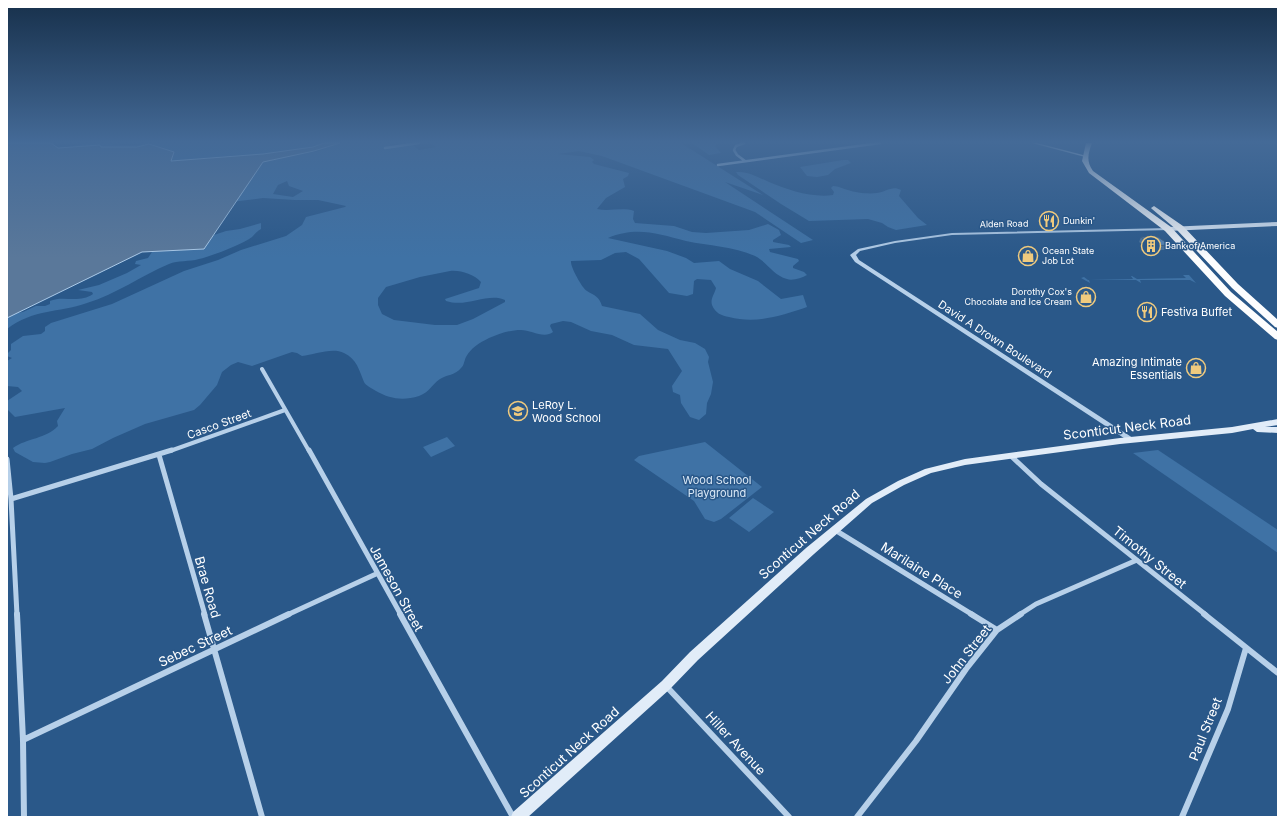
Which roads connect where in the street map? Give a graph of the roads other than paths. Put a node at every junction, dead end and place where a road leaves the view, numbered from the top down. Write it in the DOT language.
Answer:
graph roads {
  1 [pos="1103,181"];
  2 [pos="1114,181"];
  3 [pos="1278,224"];
  4 [pos="1180,228"];
  5 [pos="1168,229"];
  6 [pos="853,253"];
  7 [pos="1278,325"];
  8 [pos="1278,337"];
  9 [pos="262,369"];
  10 [pos="285,410"];
  11 [pos="1278,422"];
  12 [pos="1244,428"];
  13 [pos="1278,430"];
  14 [pos="1130,440"];
  15 [pos="159,455"];
  16 [pos="1011,456"];
  17 [pos="7,459"];
  18 [pos="11,499"];
  19 [pos="834,529"];
  20 [pos="1137,560"];
  21 [pos="376,574"];
  22 [pos="997,630"];
  23 [pos="1246,648"];
  24 [pos="214,649"];
  25 [pos="1278,673"];
  26 [pos="666,685"];
  27 [pos="24,740"];
  28 [pos="24,817"];
  29 [pos="262,817"];
  30 [pos="513,817"];
  31 [pos="518,817"];
  32 [pos="789,817"];
  33 [pos="857,817"];
  34 [pos="1182,817"];
  1 -- 5 [label="highway"];
  2 -- 4 [label="highway"];
  3 -- 4 [label="main road, Alden Road"];
  4 -- 5 [label="main road, Alden Road"];
  4 -- 7 [label="highway"];
  5 -- 6 [label="street, Alden Road"];
  5 -- 8 [label="highway"];
  6 -- 14 [label="street, David A Drown Boulevard"];
  9 -- 10 [label="street, Jameson Street"];
  10 -- 15 [label="street, Casco Street"];
  10 -- 21 [label="street, Jameson Street"];
  11 -- 12 [label="main road, Sconticut Neck Road"];
  12 -- 13 [label="main road, Sconticut Neck Road"];
  12 -- 14 [label="main road, Sconticut Neck Road"];
  14 -- 16 [label="main road, Sconticut Neck Road"];
  15 -- 18 [label="street, Casco Street"];
  15 -- 24 [label="street, Brae Road"];
  16 -- 19 [label="main road, Sconticut Neck Road"];
  16 -- 20 [label="street, Timothy Street"];
  17 -- 18 [label="street"];
  18 -- 27 [label="street"];
  19 -- 22 [label="street, Marilaine Place"];
  19 -- 26 [label="main road, Sconticut Neck Road"];
  20 -- 22 [label="street, John Street"];
  20 -- 23 [label="street, Timothy Street"];
  21 -- 24 [label="street, Sebec Street"];
  21 -- 30 [label="street, Jameson Street"];
  22 -- 33 [label="street, John Street"];
  23 -- 25 [label="street, Timothy Street"];
  23 -- 34 [label="street, Paul Street"];
  24 -- 27 [label="street, Sebec Street"];
  24 -- 29 [label="street, Brae Road"];
  26 -- 31 [label="main road, Sconticut Neck Road"];
  26 -- 32 [label="street, Hiller Avenue"];
  27 -- 28 [label="street"];
}
